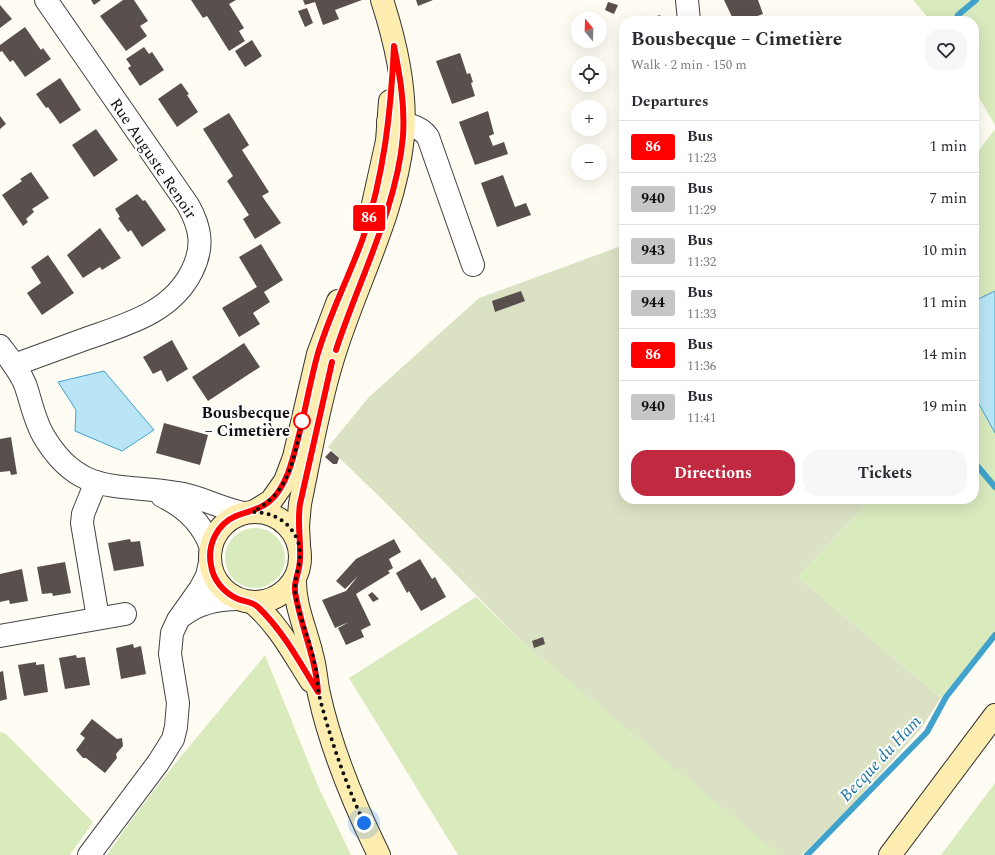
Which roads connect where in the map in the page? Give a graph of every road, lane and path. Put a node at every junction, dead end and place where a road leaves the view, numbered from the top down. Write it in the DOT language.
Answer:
graph roads {
  1 [pos="46,0"];
  2 [pos="382,0"];
  3 [pos="687,0"];
  4 [pos="689,16"];
  5 [pos="396,123"];
  6 [pos="473,265"];
  7 [pos="0,346"];
  8 [pos="14,365"];
  9 [pos="96,482"];
  10 [pos="148,490"];
  11 [pos="249,512"];
  12 [pos="299,545"];
  13 [pos="210,555"];
  14 [pos="295,578"];
  15 [pos="245,600"];
  16 [pos="125,614"];
  17 [pos="98,618"];
  18 [pos="178,620"];
  19 [pos="0,636"];
  20 [pos="318,692"];
  21 [pos="995,715"];
  22 [pos="89,855"];
  23 [pos="380,855"];
  24 [pos="890,855"];
  1 -- 8 [label="street, Rue Auguste Renoir"];
  2 -- 5 [label="street"];
  3 -- 4 [label="street"];
  5 -- 6 [label="street"];
  5 -- 11 [label="street"];
  5 -- 12 [label="street"];
  7 -- 8 [label="street"];
  8 -- 9 [label="street"];
  9 -- 10 [label="street"];
  9 -- 17 [label="street"];
  10 -- 11 [label="street"];
  10 -- 13 [label="street"];
  11 -- 12 [label="street"];
  11 -- 13 [label="street"];
  12 -- 14 [label="street"];
  13 -- 15 [label="street"];
  13 -- 18 [label="street"];
  14 -- 15 [label="street"];
  14 -- 20 [label="street"];
  15 -- 18 [label="street"];
  15 -- 20 [label="street"];
  16 -- 17 [label="street"];
  17 -- 19 [label="street"];
  18 -- 22 [label="street"];
  20 -- 23 [label="street"];
  21 -- 24 [label="street"];
}
